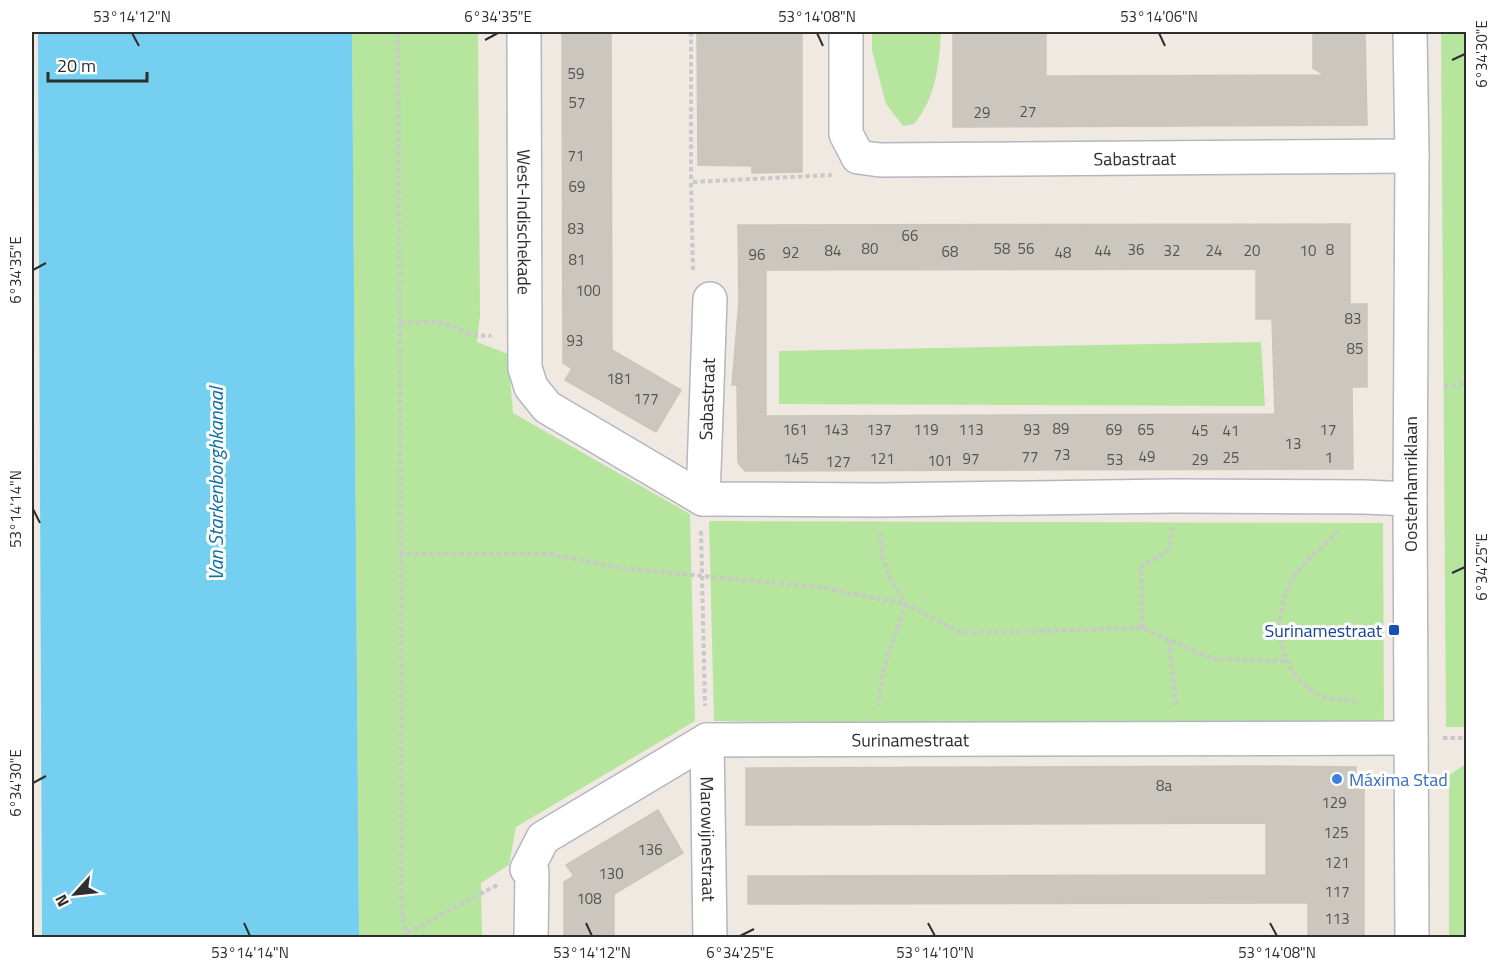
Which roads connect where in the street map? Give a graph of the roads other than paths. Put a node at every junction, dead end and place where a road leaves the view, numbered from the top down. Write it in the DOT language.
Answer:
graph roads {
  1 [pos="524,32"];
  2 [pos="846,32"];
  3 [pos="1410,32"];
  4 [pos="1412,156"];
  5 [pos="710,299"];
  6 [pos="703,499"];
  7 [pos="1410,499"];
  8 [pos="1411,738"];
  9 [pos="707,740"];
  10 [pos="531,938"];
  11 [pos="710,938"];
  12 [pos="1412,938"];
  1 -- 6 [label="street, West-Indischekade"];
  2 -- 4 [label="street, Sabastraat"];
  3 -- 4 [label="street, Oosterhamriklaan"];
  4 -- 7 [label="street, Oosterhamriklaan"];
  5 -- 6 [label="street, Sabastraat"];
  6 -- 7 [label="street"];
  7 -- 8 [label="street, Oosterhamriklaan"];
  8 -- 9 [label="street, Surinamestraat"];
  8 -- 12 [label="street, Oosterhamriklaan"];
  9 -- 10 [label="street"];
  9 -- 11 [label="street, Marowijnestraat"];
}
